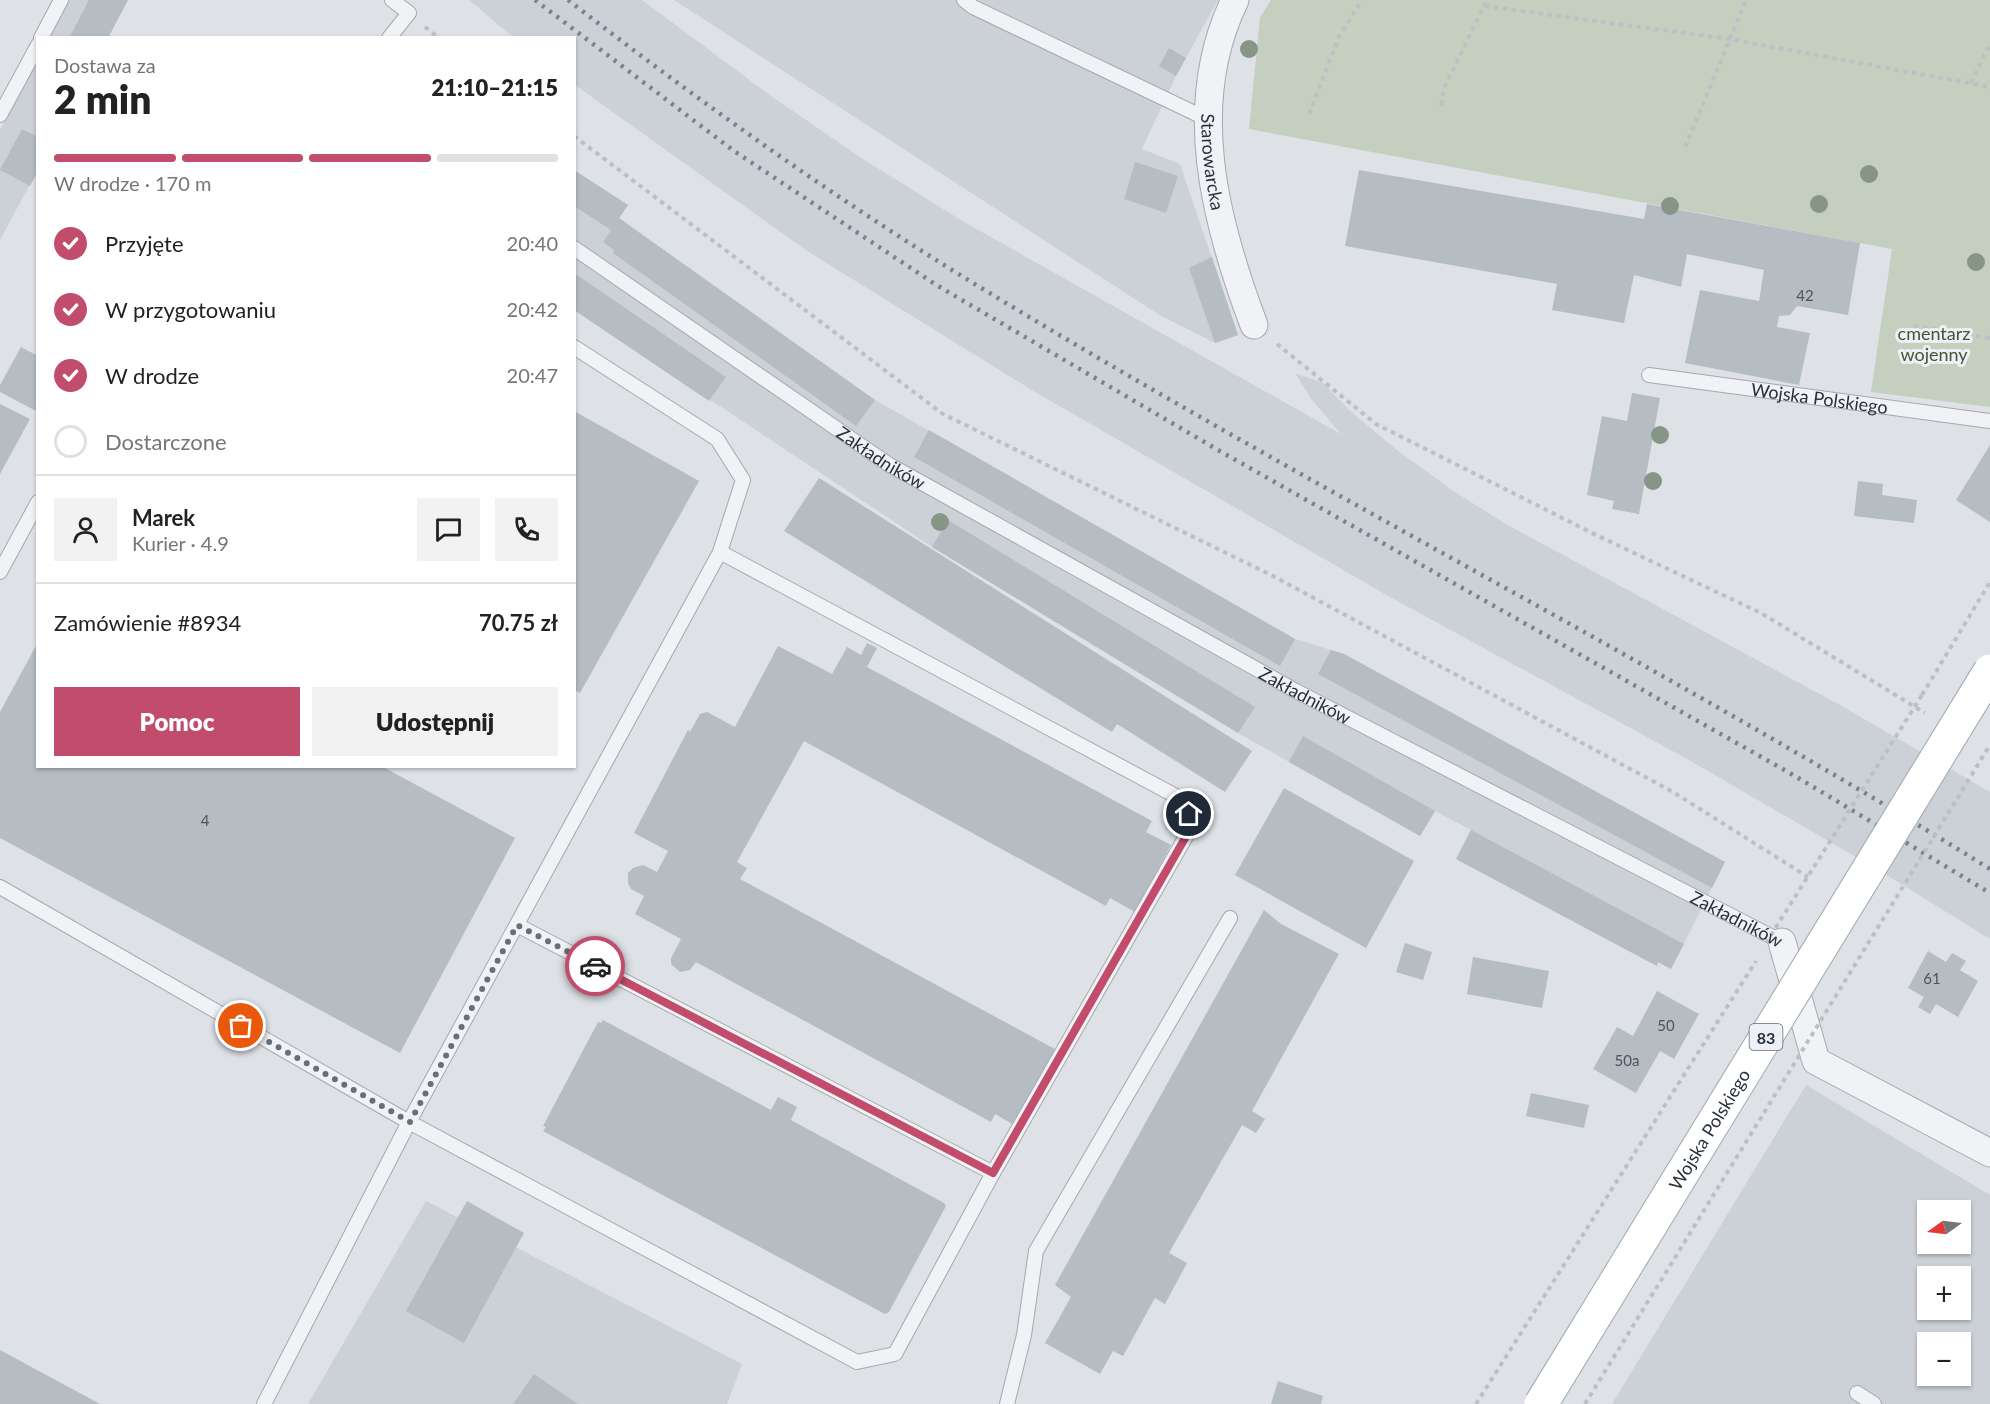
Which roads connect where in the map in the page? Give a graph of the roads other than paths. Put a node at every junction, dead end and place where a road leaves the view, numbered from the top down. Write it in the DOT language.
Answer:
graph roads {
  1 [pos="61,0"];
  2 [pos="392,0"];
  3 [pos="964,0"];
  4 [pos="1234,0"];
  5 [pos="42,36"];
  6 [pos="391,36"];
  7 [pos="36,49"];
  8 [pos="0,115"];
  9 [pos="1207,119"];
  10 [pos="576,249"];
  11 [pos="1254,325"];
  12 [pos="576,347"];
  13 [pos="1649,375"];
  14 [pos="1990,421"];
  15 [pos="36,506"];
  16 [pos="720,552"];
  17 [pos="0,572"];
  18 [pos="1990,671"];
  19 [pos="0,886"];
  20 [pos="1230,918"];
  21 [pos="517,925"];
  22 [pos="1774,943"];
  23 [pos="410,1122"];
  24 [pos="1990,1153"];
  25 [pos="993,1173"];
  26 [pos="1857,1393"];
  27 [pos="264,1404"];
  28 [pos="1007,1404"];
  29 [pos="1541,1404"];
  30 [pos="1874,1404"];
  1 -- 5 [label="lane"];
  2 -- 6 [label="lane"];
  3 -- 9 [label="lane"];
  4 -- 9 [label="street, Starowarcka"];
  7 -- 8 [label="lane"];
  9 -- 11 [label="street, Starowarcka"];
  10 -- 22 [label="lane, Zakładników"];
  12 -- 16 [label="lane"];
  13 -- 14 [label="lane, Wojska Polskiego"];
  15 -- 17 [label="lane"];
  16 -- 21 [label="lane"];
  16 -- 25 [label="lane"];
  18 -- 29 [label="main road, Wojska Polskiego / 83, bridge"];
  19 -- 23 [label="lane"];
  20 -- 28 [label="lane"];
  21 -- 23 [label="lane"];
  21 -- 25 [label="lane"];
  22 -- 24 [label="street, Zakładników"];
  23 -- 25 [label="lane"];
  23 -- 27 [label="lane"];
  26 -- 30 [label="lane"];
}
